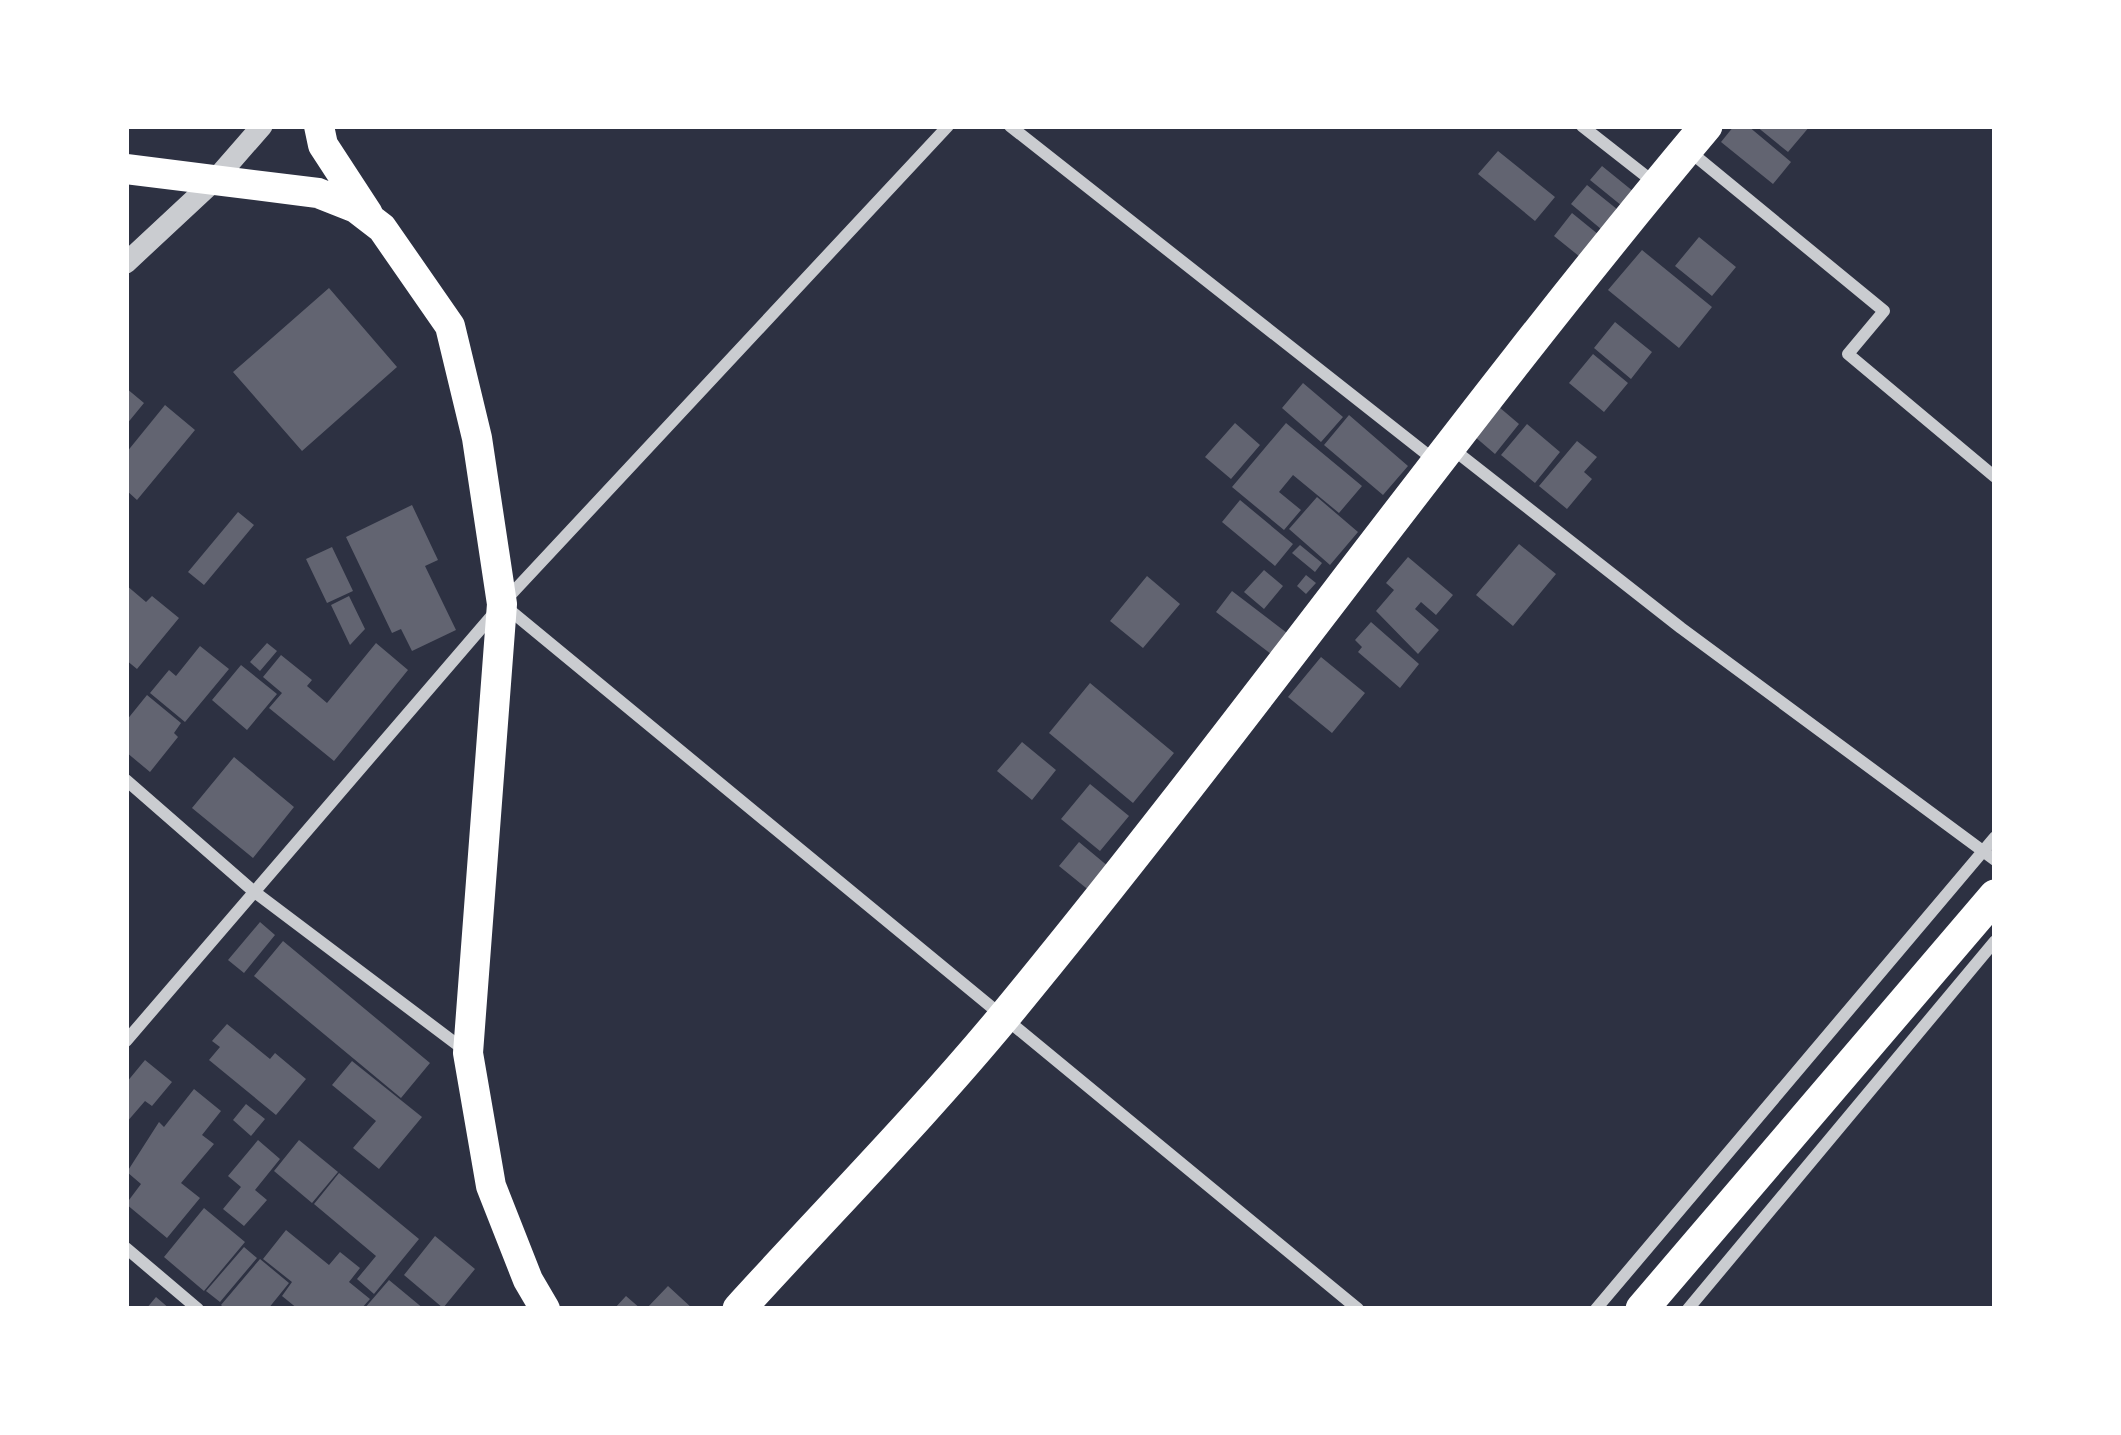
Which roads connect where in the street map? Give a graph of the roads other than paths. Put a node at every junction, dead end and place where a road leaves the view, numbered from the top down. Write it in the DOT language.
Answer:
graph roads {
  1 [pos="262,126"];
  2 [pos="320,126"];
  3 [pos="948,126"];
  4 [pos="1010,126"];
  5 [pos="1582,126"];
  6 [pos="1697,137"];
  7 [pos="126,169"];
  8 [pos="214,181"];
  9 [pos="1657,185"];
  10 [pos="370,217"];
  11 [pos="126,263"];
  12 [pos="1442,453"];
  13 [pos="1995,477"];
  14 [pos="502,604"];
  15 [pos="126,780"];
  16 [pos="1995,837"];
  17 [pos="1982,851"];
  18 [pos="1995,860"];
  19 [pos="252,890"];
  20 [pos="1995,896"];
  21 [pos="1995,941"];
  22 [pos="1004,1017"];
  23 [pos="126,1041"];
  24 [pos="468,1053"];
  25 [pos="126,1248"];
  26 [pos="198,1309"];
  27 [pos="545,1309"];
  28 [pos="739,1309"];
  29 [pos="1358,1309"];
  30 [pos="1596,1309"];
  31 [pos="1642,1309"];
  32 [pos="1688,1309"];
  1 -- 8 [label="street"];
  2 -- 10 [label="main road"];
  3 -- 14 [label="street"];
  4 -- 12 [label="street"];
  5 -- 9 [label="street"];
  6 -- 9 [label="highway"];
  6 -- 13 [label="street"];
  7 -- 8 [label="main road"];
  8 -- 10 [label="main road"];
  8 -- 11 [label="street"];
  9 -- 12 [label="highway"];
  10 -- 14 [label="main road"];
  12 -- 17 [label="street"];
  12 -- 22 [label="highway"];
  14 -- 19 [label="street"];
  14 -- 22 [label="street"];
  14 -- 24 [label="main road"];
  15 -- 19 [label="street"];
  16 -- 17 [label="street"];
  17 -- 18 [label="street"];
  17 -- 30 [label="street"];
  19 -- 23 [label="street"];
  19 -- 24 [label="street"];
  20 -- 31 [label="highway"];
  21 -- 32 [label="street"];
  22 -- 28 [label="highway"];
  22 -- 29 [label="street"];
  24 -- 27 [label="main road"];
  25 -- 26 [label="street"];
}
